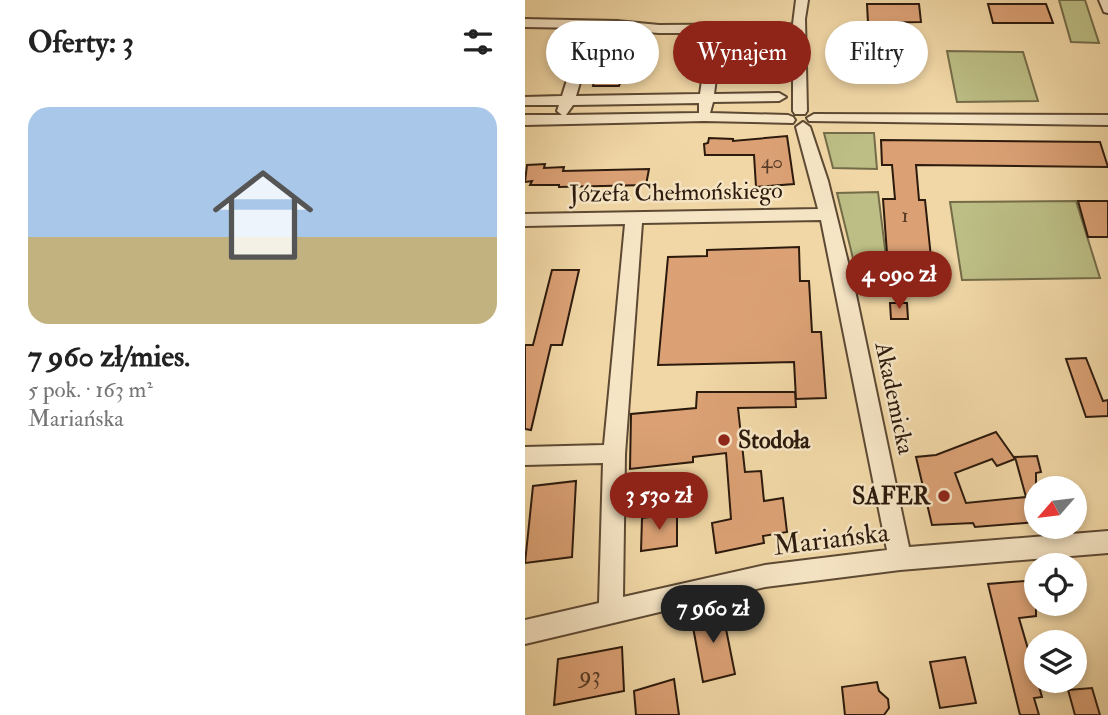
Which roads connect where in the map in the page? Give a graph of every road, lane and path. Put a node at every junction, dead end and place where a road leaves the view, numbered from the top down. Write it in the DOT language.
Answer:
graph roads {
  1 [pos="802,0"];
  2 [pos="1105,0"];
  3 [pos="1108,9"];
  4 [pos="801,21"];
  5 [pos="525,23"];
  6 [pos="546,24"];
  7 [pos="573,84"];
  8 [pos="709,84"];
  9 [pos="801,84"];
  10 [pos="779,97"];
  11 [pos="707,99"];
  12 [pos="568,100"];
  13 [pos="525,101"];
  14 [pos="704,117"];
  15 [pos="562,118"];
  16 [pos="801,119"];
  17 [pos="525,120"];
  18 [pos="1108,120"];
  19 [pos="828,214"];
  20 [pos="634,218"];
  21 [pos="525,220"];
  22 [pos="614,454"];
  23 [pos="525,456"];
  24 [pos="1108,542"];
  25 [pos="900,559"];
  26 [pos="611,613"];
  27 [pos="525,632"];
  1 -- 4 [label="street, Akademicka"];
  2 -- 3 [label="street"];
  5 -- 6 [label="street"];
  7 -- 12 [label="street"];
  8 -- 11 [label="street"];
  9 -- 16 [label="street, Akademicka"];
  10 -- 11 [label="street"];
  11 -- 12 [label="street"];
  11 -- 14 [label="street"];
  12 -- 13 [label="street"];
  12 -- 15 [label="street"];
  14 -- 15 [label="street"];
  14 -- 16 [label="street"];
  15 -- 17 [label="street"];
  16 -- 18 [label="street"];
  16 -- 19 [label="street, Akademicka"];
  19 -- 20 [label="street, Józefa Chełmońskiego"];
  19 -- 25 [label="street, Akademicka"];
  20 -- 21 [label="street, Józefa Chełmońskiego"];
  20 -- 22 [label="street"];
  22 -- 23 [label="street"];
  22 -- 26 [label="street"];
  24 -- 25 [label="street, Mariańska"];
  25 -- 26 [label="street, Mariańska"];
  26 -- 27 [label="street, Mariańska"];
}
